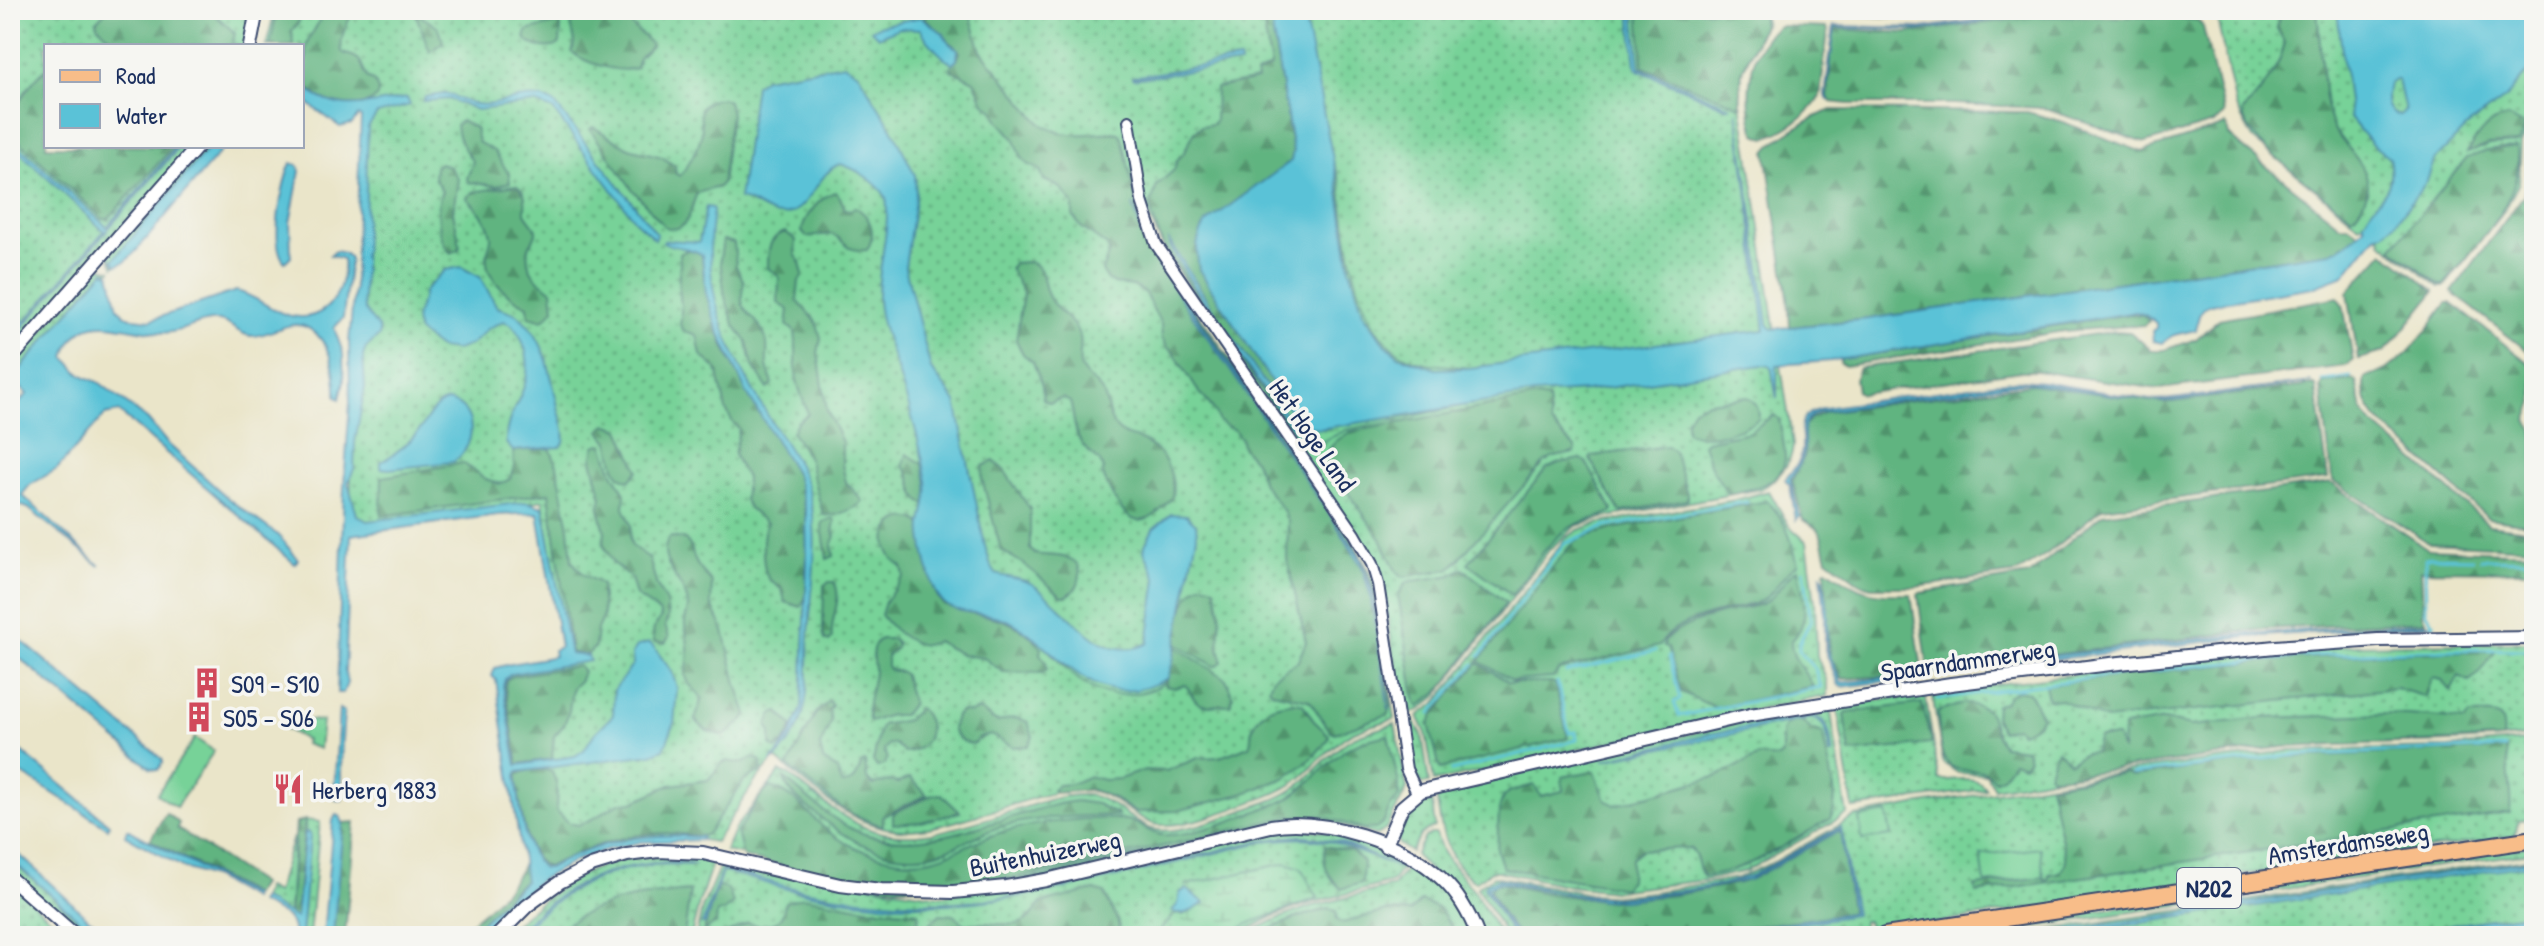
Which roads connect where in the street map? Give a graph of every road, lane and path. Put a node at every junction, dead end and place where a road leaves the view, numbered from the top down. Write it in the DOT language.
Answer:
graph roads {
  1 [pos="257,10"];
  2 [pos="250,44"];
  3 [pos="1129,121"];
  4 [pos="196,148"];
  5 [pos="10,360"];
  6 [pos="2534,638"];
  7 [pos="1417,793"];
  8 [pos="2534,839"];
  9 [pos="1385,846"];
  10 [pos="10,878"];
  11 [pos="76,936"];
  12 [pos="497,936"];
  13 [pos="1478,936"];
  14 [pos="1885,936"];
  1 -- 2 [label="street"];
  3 -- 7 [label="street, Het Hoge Land"];
  4 -- 5 [label="street"];
  6 -- 7 [label="street, Spaarndammerweg"];
  7 -- 9 [label="street"];
  8 -- 14 [label="main road, Amsterdamseweg / N202"];
  9 -- 12 [label="street, Buitenhuizerweg"];
  9 -- 13 [label="street, Buitenhuizerweg"];
  10 -- 11 [label="street"];
}
